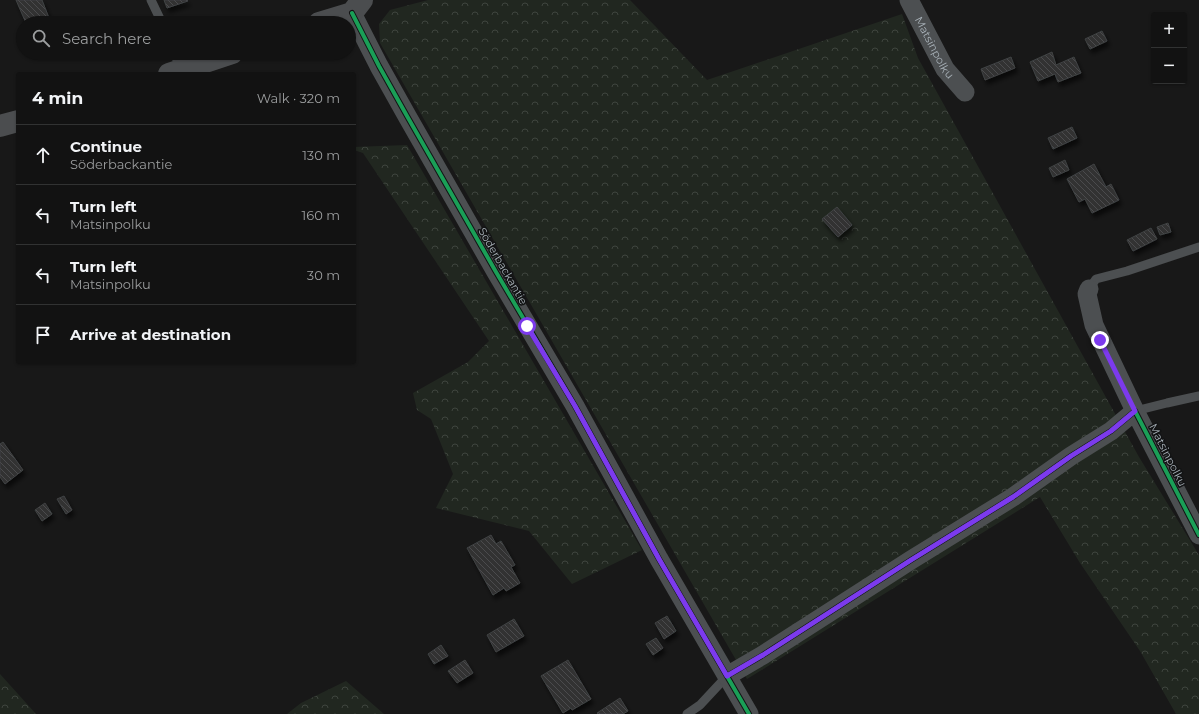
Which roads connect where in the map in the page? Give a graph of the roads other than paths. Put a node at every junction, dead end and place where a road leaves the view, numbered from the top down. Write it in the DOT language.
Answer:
graph roads {
  1 [pos="151,0"];
  2 [pos="909,0"];
  3 [pos="357,6"];
  4 [pos="159,16"];
  5 [pos="335,16"];
  6 [pos="201,60"];
  7 [pos="175,66"];
  8 [pos="965,92"];
  9 [pos="16,122"];
  10 [pos="0,126"];
  11 [pos="1199,247"];
  12 [pos="1089,289"];
  13 [pos="1199,396"];
  14 [pos="1135,411"];
  15 [pos="1199,535"];
  16 [pos="727,676"];
  17 [pos="687,714"];
  18 [pos="749,714"];
  1 -- 4 [label="lane"];
  2 -- 8 [label="street, Matsinpolku"];
  3 -- 5 [label="street"];
  3 -- 16 [label="street, Söderbackantie"];
  6 -- 7 [label="street"];
  9 -- 10 [label="street"];
  11 -- 12 [label="lane"];
  12 -- 14 [label="street, Matsinpolku"];
  13 -- 14 [label="lane"];
  14 -- 15 [label="street, Matsinpolku"];
  14 -- 16 [label="street"];
  16 -- 17 [label="lane"];
  16 -- 18 [label="street, Söderbackantie"];
}
